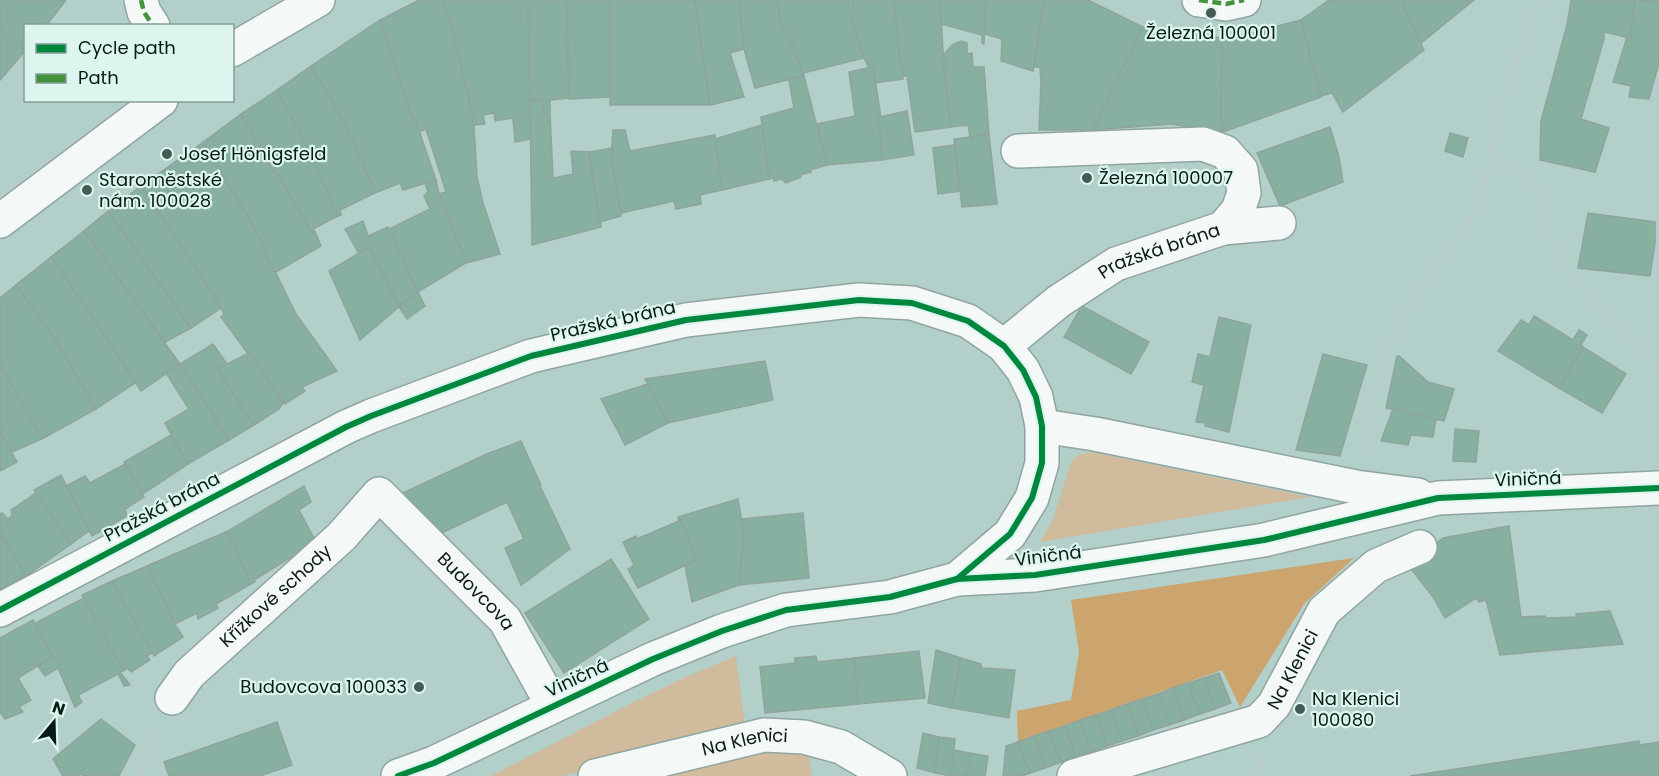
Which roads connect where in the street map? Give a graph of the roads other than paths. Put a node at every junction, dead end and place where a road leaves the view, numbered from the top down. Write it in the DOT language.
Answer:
graph roads {
  1 [pos="141,0"];
  2 [pos="318,0"];
  3 [pos="1199,0"];
  4 [pos="1244,0"];
  5 [pos="152,24"];
  6 [pos="234,49"];
  7 [pos="158,102"];
  8 [pos="1018,151"];
  9 [pos="0,221"];
  10 [pos="1279,223"];
  11 [pos="1223,228"];
  12 [pos="1004,346"];
  13 [pos="1042,426"];
  14 [pos="1659,488"];
  15 [pos="379,494"];
  16 [pos="1438,498"];
  17 [pos="1420,547"];
  18 [pos="957,579"];
  19 [pos="0,610"];
  20 [pos="172,698"];
  21 [pos="553,706"];
  22 [pos="843,761"];
  23 [pos="432,772"];
  24 [pos="398,776"];
  25 [pos="595,776"];
  26 [pos="890,776"];
  27 [pos="1074,776"];
  1 -- 5 [label="street"];
  2 -- 6 [label="street"];
  3 -- 4 [label="street"];
  7 -- 9 [label="street"];
  8 -- 11 [label="street, Pražská brána"];
  10 -- 11 [label="street"];
  11 -- 12 [label="street, Pražská brána"];
  12 -- 13 [label="street, Pražská brána"];
  12 -- 19 [label="street, Pražská brána"];
  13 -- 16 [label="street"];
  13 -- 18 [label="street, Pražská brána"];
  14 -- 16 [label="street, Viničná"];
  15 -- 20 [label="street, Křížkové schody"];
  15 -- 21 [label="street, Budovcova"];
  16 -- 18 [label="street, Viničná"];
  17 -- 27 [label="street, Na Klenici"];
  18 -- 21 [label="street, Viničná"];
  21 -- 23 [label="street, Viničná"];
  22 -- 25 [label="street, Na Klenici"];
  22 -- 26 [label="street, Na Klenici"];
  23 -- 24 [label="street, Viničná"];
}
